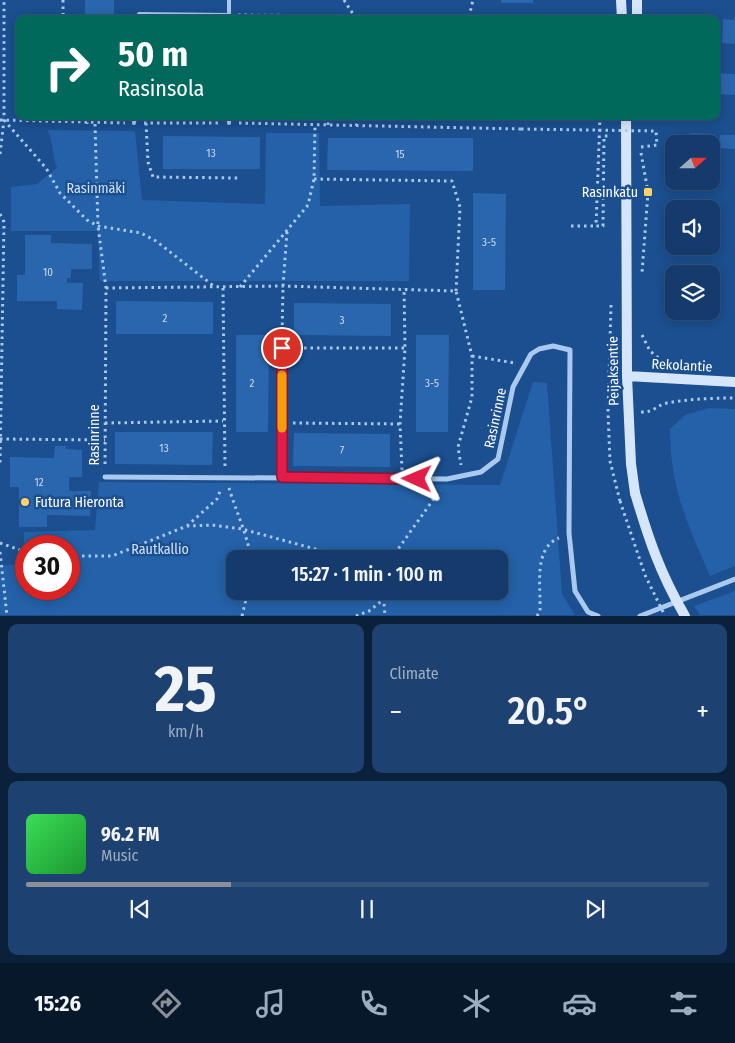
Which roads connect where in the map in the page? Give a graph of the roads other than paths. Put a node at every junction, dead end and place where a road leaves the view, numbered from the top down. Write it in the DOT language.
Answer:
graph roads {
  1 [pos="229,0"];
  2 [pos="621,0"];
  3 [pos="637,0"];
  4 [pos="138,15"];
  5 [pos="168,15"];
  6 [pos="229,15"];
  7 [pos="622,15"];
  8 [pos="637,15"];
  9 [pos="626,120"];
  10 [pos="282,348"];
  11 [pos="627,376"];
  12 [pos="735,382"];
  13 [pos="105,477"];
  14 [pos="282,477"];
  15 [pos="735,579"];
  16 [pos="598,616"];
  17 [pos="640,616"];
  18 [pos="685,616"];
  1 -- 6 [label="lane"];
  2 -- 7 [label="main road"];
  3 -- 8 [label="main road"];
  4 -- 5 [label="lane"];
  9 -- 11 [label="main road, Peijaksentie"];
  10 -- 14 [label="street"];
  11 -- 12 [label="main road, Rekolantie"];
  11 -- 18 [label="main road, Peijaksentie, bridge"];
  13 -- 14 [label="street, Rasinrinne"];
  14 -- 16 [label="street, Rasinrinne"];
  15 -- 17 [label="street"];
}
